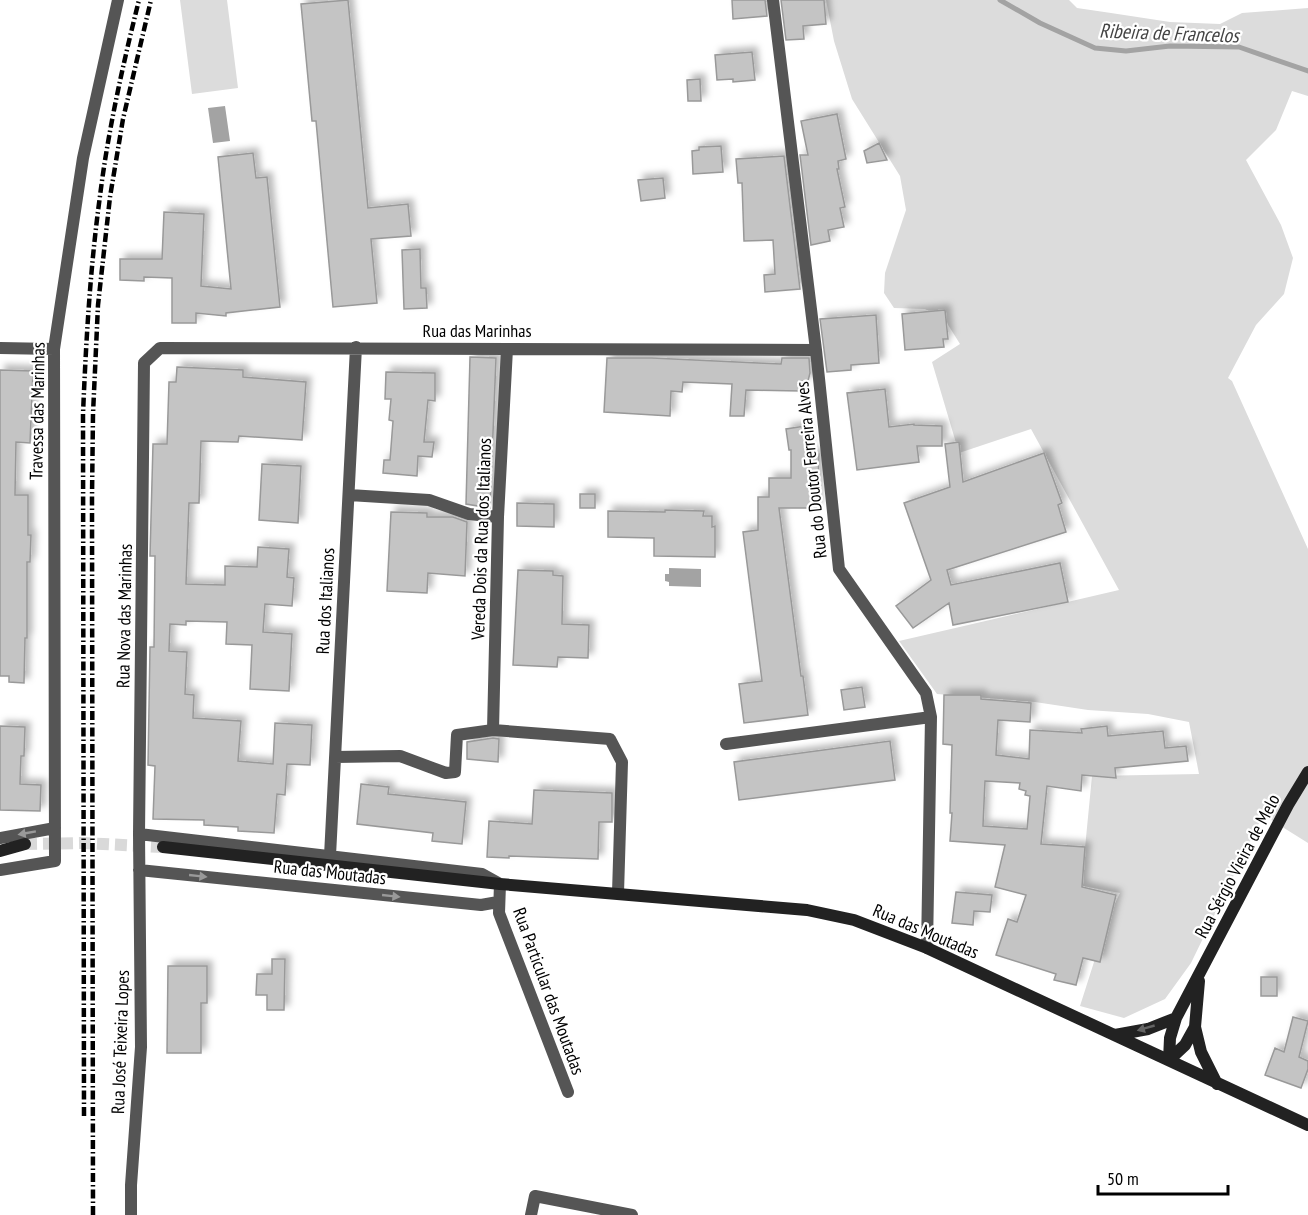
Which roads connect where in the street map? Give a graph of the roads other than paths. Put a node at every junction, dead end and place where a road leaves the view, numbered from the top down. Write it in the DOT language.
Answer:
graph roads {
  1 [pos="118,0"];
  2 [pos="773,0"];
  3 [pos="356,347"];
  4 [pos="0,348"];
  5 [pos="54,349"];
  6 [pos="507,349"];
  7 [pos="816,350"];
  8 [pos="144,363"];
  9 [pos="349,495"];
  10 [pos="498,518"];
  11 [pos="931,717"];
  12 [pos="493,730"];
  13 [pos="726,744"];
  14 [pos="335,757"];
  15 [pos="1308,772"];
  16 [pos="55,828"];
  17 [pos="139,834"];
  18 [pos="0,838"];
  19 [pos="25,844"];
  20 [pos="163,847"];
  21 [pos="0,850"];
  22 [pos="330,856"];
  23 [pos="0,870"];
  24 [pos="139,870"];
  25 [pos="500,884"];
  26 [pos="618,893"];
  27 [pos="498,902"];
  28 [pos="927,948"];
  29 [pos="1199,977"];
  30 [pos="1176,1018"];
  31 [pos="1195,1027"];
  32 [pos="1115,1035"];
  33 [pos="1169,1060"];
  34 [pos="1217,1084"];
  35 [pos="568,1092"];
  36 [pos="1308,1125"];
  37 [pos="568,1209"];
  38 [pos="131,1215"];
  39 [pos="531,1215"];
  40 [pos="632,1215"];
  1 -- 5 [label="street, Travessa das Marinhas"];
  2 -- 7 [label="street, Rua do Doutor Ferreira Alves"];
  3 -- 6 [label="street, Rua das Marinhas"];
  3 -- 8 [label="street, Rua das Marinhas"];
  3 -- 9 [label="street, Rua dos Italianos"];
  4 -- 5 [label="street"];
  5 -- 16 [label="street, Travessa das Marinhas"];
  6 -- 7 [label="street, Rua das Marinhas"];
  6 -- 10 [label="street, Vereda Dois da Rua dos Italianos"];
  7 -- 11 [label="street, Rua do Doutor Ferreira Alves"];
  8 -- 17 [label="street, Rua Nova das Marinhas"];
  9 -- 10 [label="street"];
  9 -- 14 [label="street, Rua dos Italianos"];
  10 -- 12 [label="street, Vereda Dois da Rua dos Italianos"];
  11 -- 13 [label="street"];
  11 -- 28 [label="street, Rua do Doutor Ferreira Alves"];
  12 -- 14 [label="street"];
  12 -- 26 [label="street"];
  14 -- 22 [label="street, Rua dos Italianos"];
  15 -- 29 [label="main road, Rua Sérgio Vieira de Melo"];
  16 -- 18 [label="street, one-way"];
  16 -- 23 [label="street"];
  17 -- 22 [label="street, Rua das Moutadas"];
  17 -- 24 [label="street, Rua Nova das Marinhas"];
  19 -- 21 [label="main road"];
  20 -- 25 [label="main road, Rua das Moutadas"];
  22 -- 25 [label="street, Rua das Moutadas"];
  24 -- 27 [label="street, Rua das Moutadas, one-way"];
  24 -- 38 [label="street, Rua José Teixeira Lopes"];
  25 -- 26 [label="main road, Rua das Moutadas"];
  25 -- 27 [label="street"];
  26 -- 28 [label="main road, Rua das Moutadas"];
  27 -- 35 [label="street, Rua Particular das Moutadas"];
  28 -- 32 [label="main road, Rua das Moutadas"];
  29 -- 30 [label="main road, Rua Sérgio Vieira de Melo"];
  29 -- 31 [label="main road, Rua Sérgio Vieira de Melo"];
  30 -- 32 [label="main road, one-way"];
  30 -- 33 [label="main road, Rua Sérgio Vieira de Melo"];
  31 -- 33 [label="main road"];
  31 -- 34 [label="main road, Rua Sérgio Vieira de Melo"];
  32 -- 33 [label="main road, Rua das Moutadas"];
  33 -- 34 [label="main road, Rua das Moutadas"];
  34 -- 36 [label="main road, Rua das Moutadas"];
  37 -- 39 [label="street"];
  37 -- 40 [label="street"];
}
